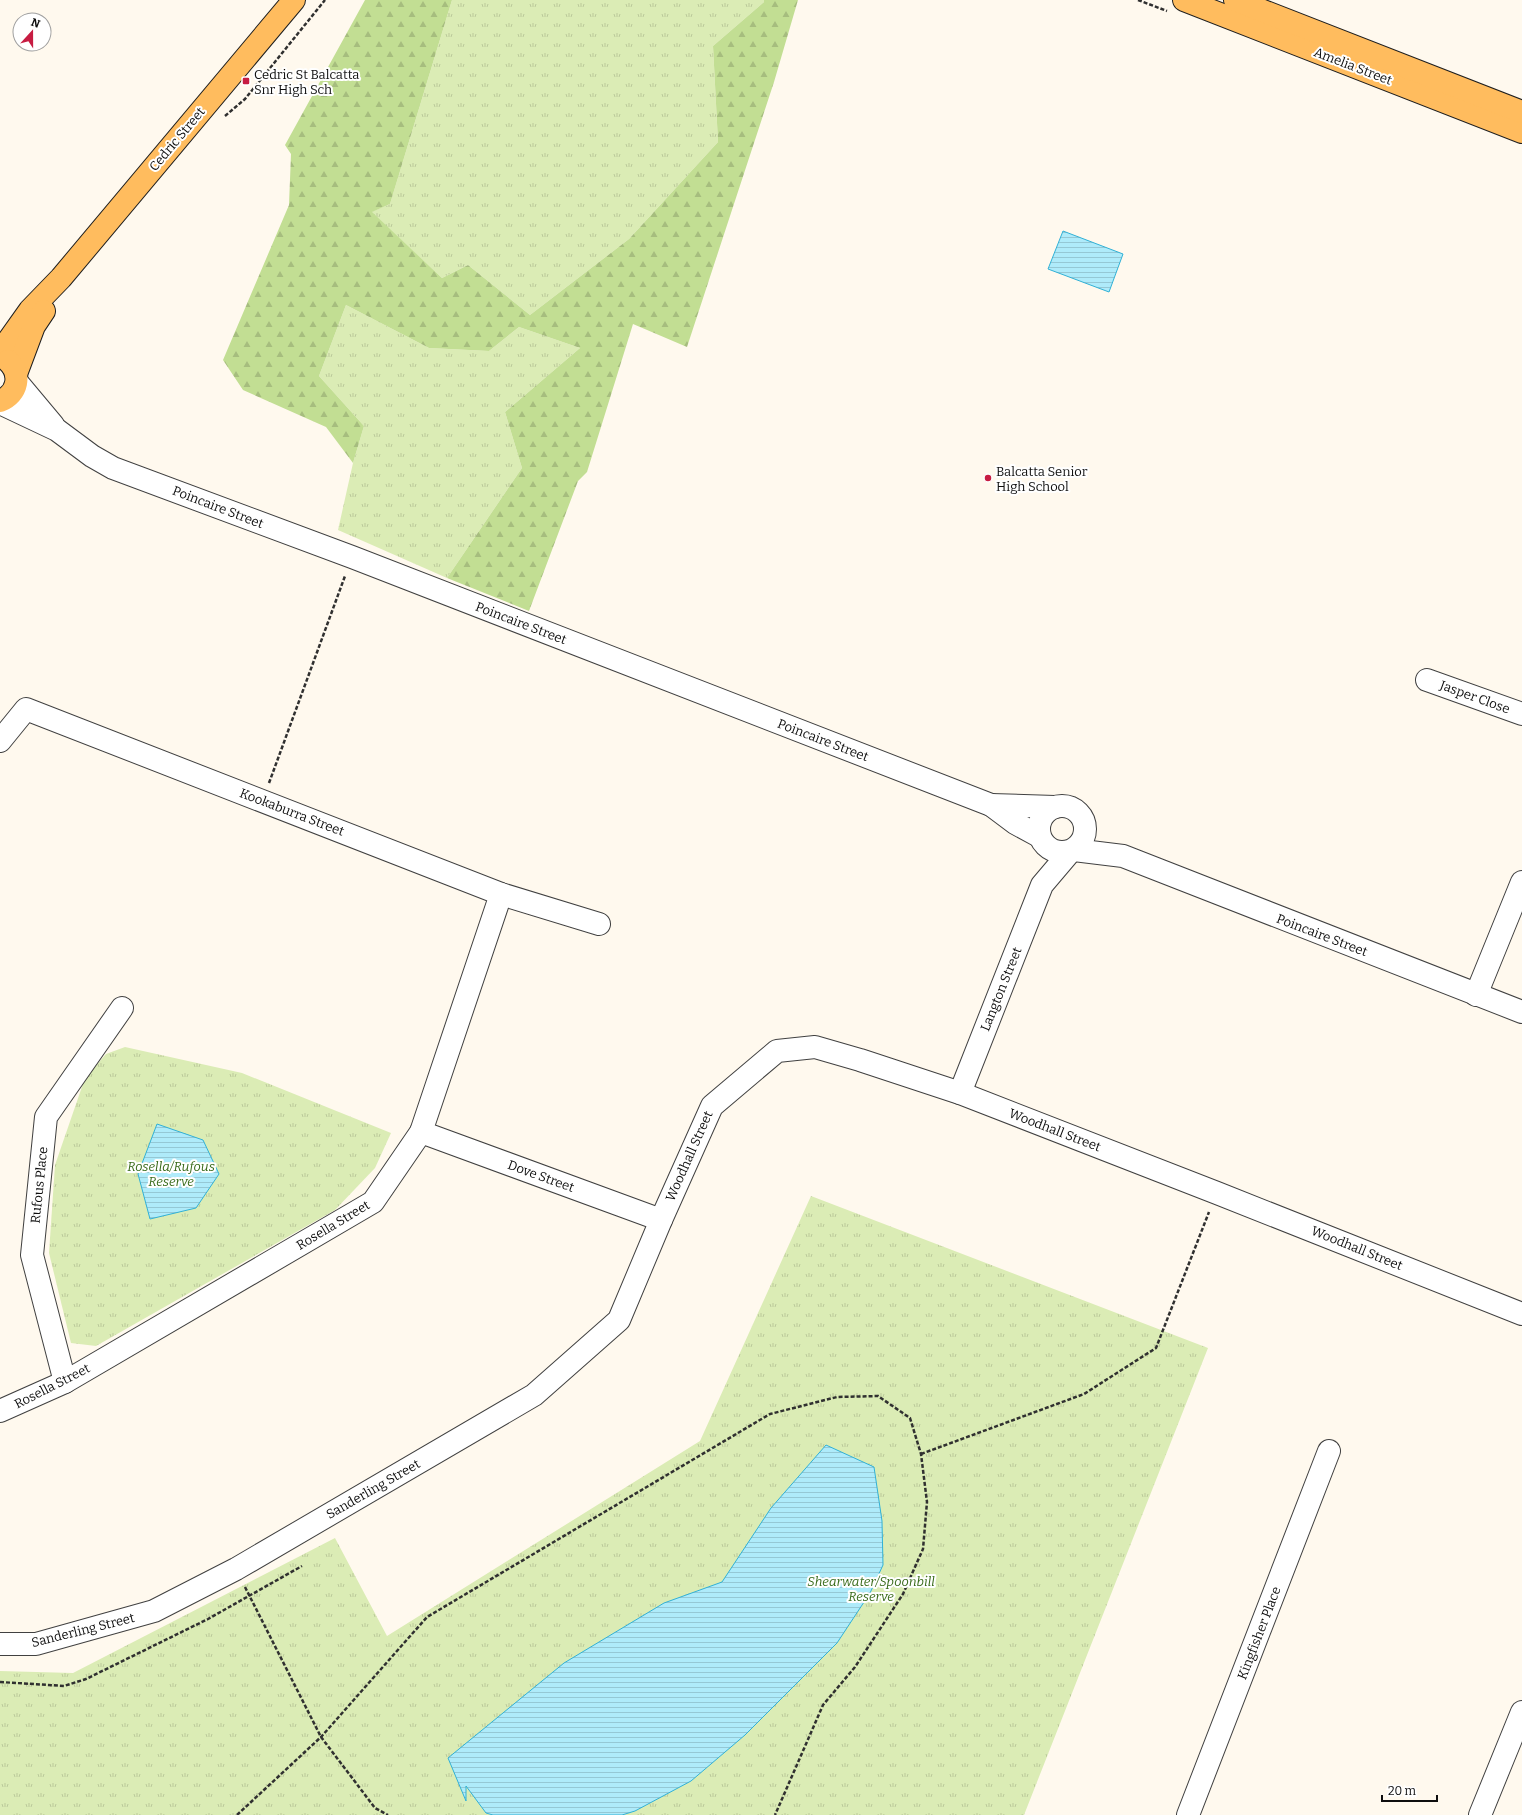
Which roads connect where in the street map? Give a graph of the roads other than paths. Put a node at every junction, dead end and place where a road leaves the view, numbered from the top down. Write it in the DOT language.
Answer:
graph roads {
  1 [pos="294,0"];
  2 [pos="1184,0"];
  3 [pos="1234,0"];
  4 [pos="1522,112"];
  5 [pos="1522,132"];
  6 [pos="61,278"];
  7 [pos="0,350"];
  8 [pos="0,357"];
  9 [pos="17,378"];
  10 [pos="0,402"];
  11 [pos="58,430"];
  12 [pos="1427,680"];
  13 [pos="1522,714"];
  14 [pos="0,741"];
  15 [pos="991,805"];
  16 [pos="1055,807"];
  17 [pos="1085,824"];
  18 [pos="1041,840"];
  19 [pos="1072,851"];
  20 [pos="1123,856"];
  21 [pos="1522,882"];
  22 [pos="1042,885"];
  23 [pos="501,894"];
  24 [pos="599,924"];
  25 [pos="1476,994"];
  26 [pos="122,1008"];
  27 [pos="1522,1012"];
  28 [pos="960,1093"];
  29 [pos="421,1132"];
  30 [pos="661,1220"];
  31 [pos="1522,1314"];
  32 [pos="65,1382"];
  33 [pos="0,1411"];
  34 [pos="1329,1451"];
  35 [pos="0,1644"];
  36 [pos="1522,1712"];
  37 [pos="1188,1815"];
  38 [pos="1480,1815"];
  1 -- 6 [label="main road, Cedric Street"];
  2 -- 5 [label="main road, Amelia Street"];
  3 -- 4 [label="main road, Amelia Street"];
  6 -- 7 [label="main road, Cedric Street"];
  6 -- 9 [label="main road, Cedric Street"];
  8 -- 9 [label="main road"];
  9 -- 10 [label="main road, Cedric Street"];
  9 -- 11 [label="street, Poincaire Street"];
  10 -- 11 [label="street, Poincaire Street"];
  11 -- 15 [label="street, Poincaire Street"];
  12 -- 13 [label="street, Jasper Close"];
  14 -- 23 [label="street, Kookaburra Street"];
  15 -- 16 [label="street, Poincaire Street"];
  15 -- 18 [label="street, Poincaire Street"];
  16 -- 17 [label="street"];
  16 -- 18 [label="street"];
  17 -- 19 [label="street"];
  17 -- 20 [label="street, Poincaire Street"];
  18 -- 19 [label="street"];
  18 -- 22 [label="street, Langton Street"];
  19 -- 20 [label="street, Poincaire Street"];
  19 -- 22 [label="street, Langton Street"];
  20 -- 25 [label="street, Poincaire Street"];
  21 -- 25 [label="street"];
  22 -- 28 [label="street, Langton Street"];
  23 -- 24 [label="street, Kookaburra Street"];
  23 -- 29 [label="street, Rosella Street"];
  25 -- 27 [label="street, Poincaire Street"];
  26 -- 32 [label="street, Rufous Place"];
  28 -- 30 [label="street, Woodhall Street"];
  28 -- 31 [label="street, Woodhall Street"];
  29 -- 30 [label="street, Dove Street"];
  29 -- 32 [label="street, Rosella Street"];
  30 -- 35 [label="street, Sanderling Street"];
  32 -- 33 [label="street, Rosella Street"];
  34 -- 37 [label="street, Kingfisher Place"];
  36 -- 38 [label="street"];
}
